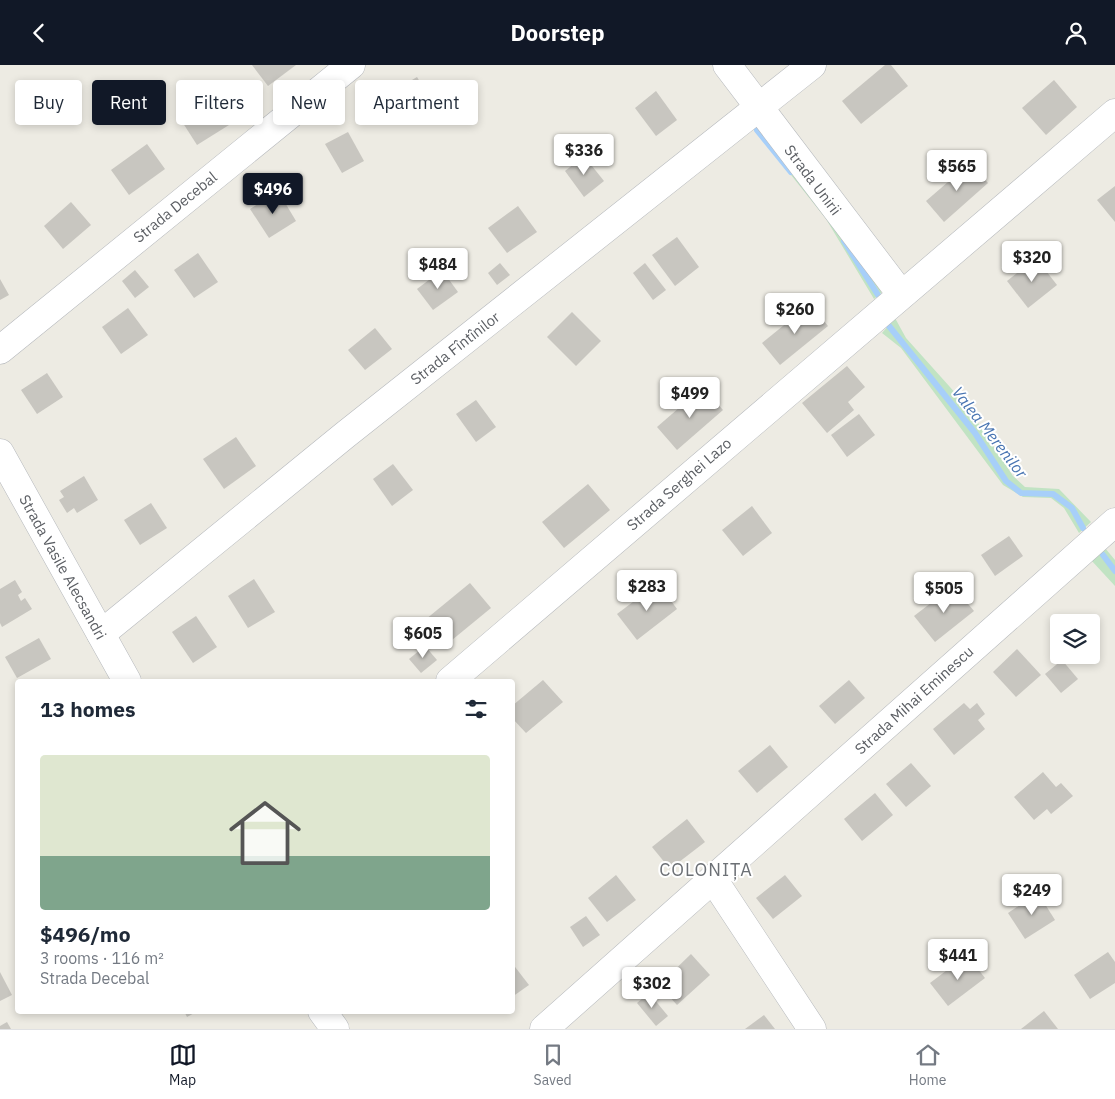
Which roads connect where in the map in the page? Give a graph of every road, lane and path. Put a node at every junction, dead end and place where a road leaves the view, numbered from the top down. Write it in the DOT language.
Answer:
graph roads {
  1 [pos="351,65"];
  2 [pos="727,65"];
  3 [pos="812,65"];
  4 [pos="759,109"];
  5 [pos="1115,113"];
  6 [pos="901,294"];
  7 [pos="0,349"];
  8 [pos="0,453"];
  9 [pos="1115,522"];
  10 [pos="101,634"];
  11 [pos="126,679"];
  12 [pos="452,679"];
  13 [pos="713,879"];
  14 [pos="324,1014"];
  15 [pos="335,1029"];
  16 [pos="544,1029"];
  17 [pos="812,1029"];
  1 -- 7 [label="street, Strada Decebal"];
  2 -- 4 [label="street, Strada Unirii"];
  3 -- 4 [label="street, Strada Fîntînilor"];
  4 -- 6 [label="street, Strada Unirii"];
  4 -- 10 [label="street, Strada Fîntînilor"];
  5 -- 6 [label="street, Strada Serghei Lazo"];
  6 -- 12 [label="street, Strada Serghei Lazo"];
  8 -- 10 [label="street, Strada Vasile Alecsandri"];
  9 -- 13 [label="street, Strada Mihai Eminescu"];
  10 -- 11 [label="street, Strada Vasile Alecsandri"];
  13 -- 16 [label="street, Strada Mihai Eminescu"];
  13 -- 17 [label="street"];
  14 -- 15 [label="street"];
}
